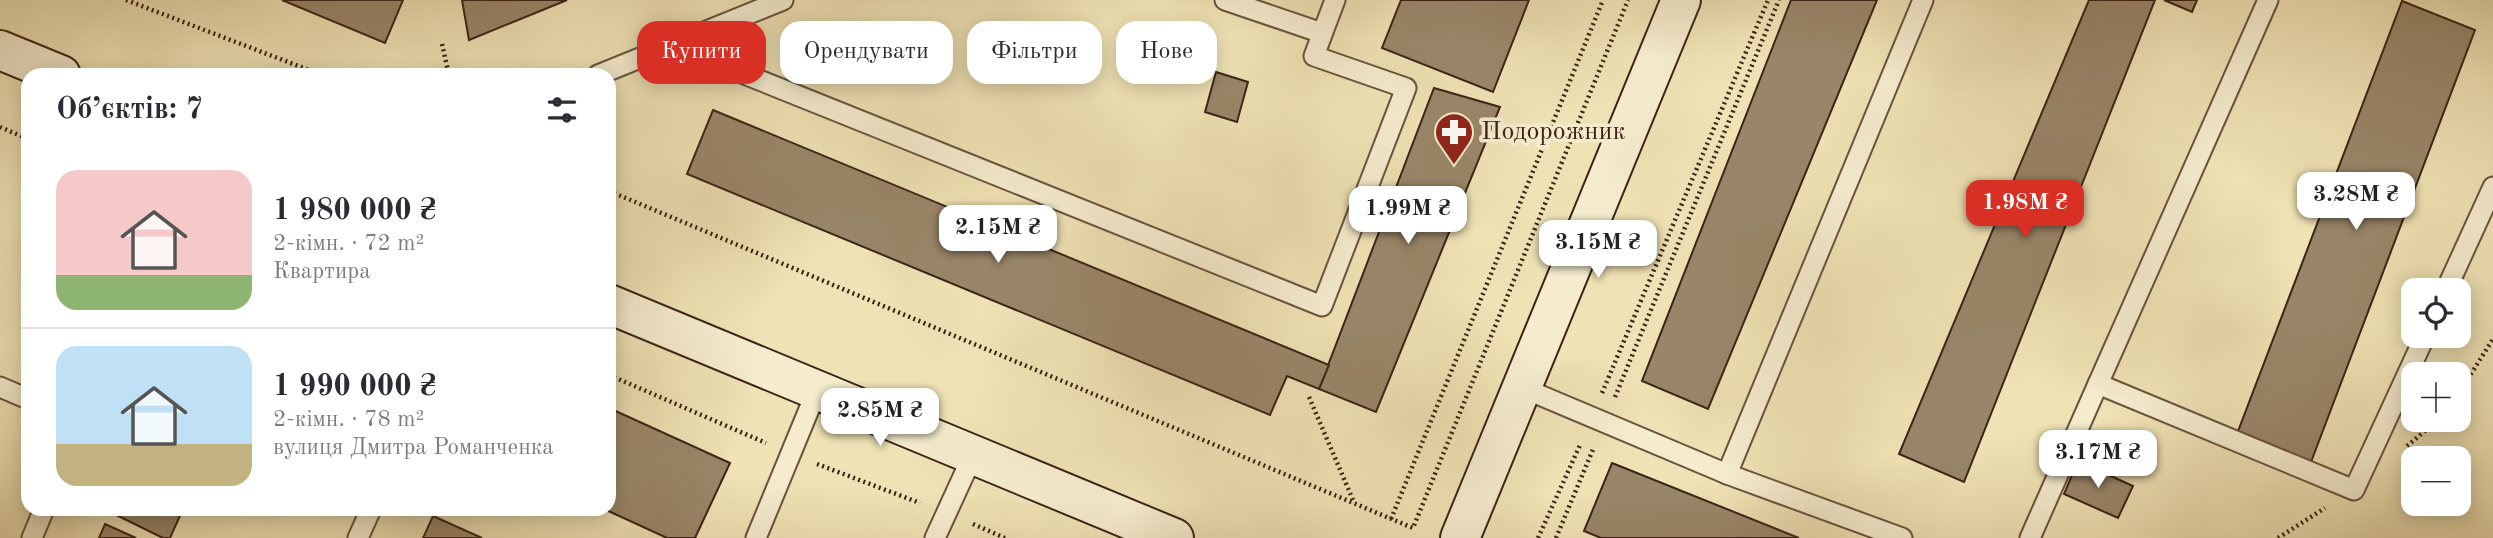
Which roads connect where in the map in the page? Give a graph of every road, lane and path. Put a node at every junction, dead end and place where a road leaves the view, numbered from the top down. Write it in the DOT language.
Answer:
graph roads {
  1 [pos="126,0"];
  2 [pos="783,0"];
  3 [pos="1225,0"];
  4 [pos="1335,0"];
  5 [pos="1603,0"];
  6 [pos="1628,0"];
  7 [pos="1681,0"];
  8 [pos="1768,0"];
  9 [pos="1779,0"];
  10 [pos="1923,0"];
  11 [pos="2268,0"];
  12 [pos="731,21"];
  13 [pos="1322,33"];
  14 [pos="442,44"];
  15 [pos="0,50"];
  16 [pos="637,59"];
  17 [pos="44,68"];
  18 [pos="304,68"];
  19 [pos="447,68"];
  20 [pos="615,68"];
  21 [pos="766,83"];
  22 [pos="0,127"];
  23 [pos="21,136"];
  24 [pos="2493,187"];
  25 [pos="616,194"];
  26 [pos="2451,278"];
  27 [pos="616,307"];
  28 [pos="2493,339"];
  29 [pos="2419,348"];
  30 [pos="2471,374"];
  31 [pos="2098,384"];
  32 [pos="0,387"];
  33 [pos="1522,388"];
  34 [pos="817,390"];
  35 [pos="21,396"];
  36 [pos="1309,397"];
  37 [pos="1599,419"];
  38 [pos="973,455"];
  39 [pos="1727,474"];
  40 [pos="1353,500"];
  41 [pos="41,516"];
  42 [pos="367,516"];
  43 [pos="1391,519"];
  44 [pos="32,538"];
  45 [pos="358,538"];
  46 [pos="755,538"];
  47 [pos="935,538"];
  48 [pos="1174,538"];
  49 [pos="1460,538"];
  50 [pos="1538,538"];
  51 [pos="1556,538"];
  52 [pos="1902,538"];
  53 [pos="2030,538"];
  1 -- 18 [label="path"];
  2 -- 12 [label="lane"];
  3 -- 13 [label="lane"];
  4 -- 13 [label="lane"];
  5 -- 43 [label="path"];
  6 -- 43 [label="path"];
  7 -- 33 [label="main road"];
  8 -- 37 [label="path"];
  9 -- 37 [label="path"];
  10 -- 39 [label="lane"];
  11 -- 31 [label="lane"];
  13 -- 21 [label="lane"];
  14 -- 19 [label="path"];
  15 -- 17 [label="main road"];
  16 -- 20 [label="lane"];
  22 -- 23 [label="path"];
  24 -- 26 [label="lane"];
  25 -- 40 [label="path"];
  27 -- 34 [label="main road"];
  28 -- 30 [label="path"];
  29 -- 31 [label="lane"];
  31 -- 53 [label="lane"];
  32 -- 35 [label="lane"];
  33 -- 37 [label="lane"];
  33 -- 49 [label="main road"];
  34 -- 38 [label="main road"];
  34 -- 46 [label="lane"];
  36 -- 40 [label="path"];
  37 -- 39 [label="lane"];
  37 -- 50 [label="path"];
  37 -- 51 [label="path"];
  38 -- 47 [label="lane"];
  38 -- 48 [label="main road"];
  39 -- 52 [label="lane"];
  40 -- 43 [label="path"];
  41 -- 44 [label="lane"];
  42 -- 45 [label="lane"];
}
